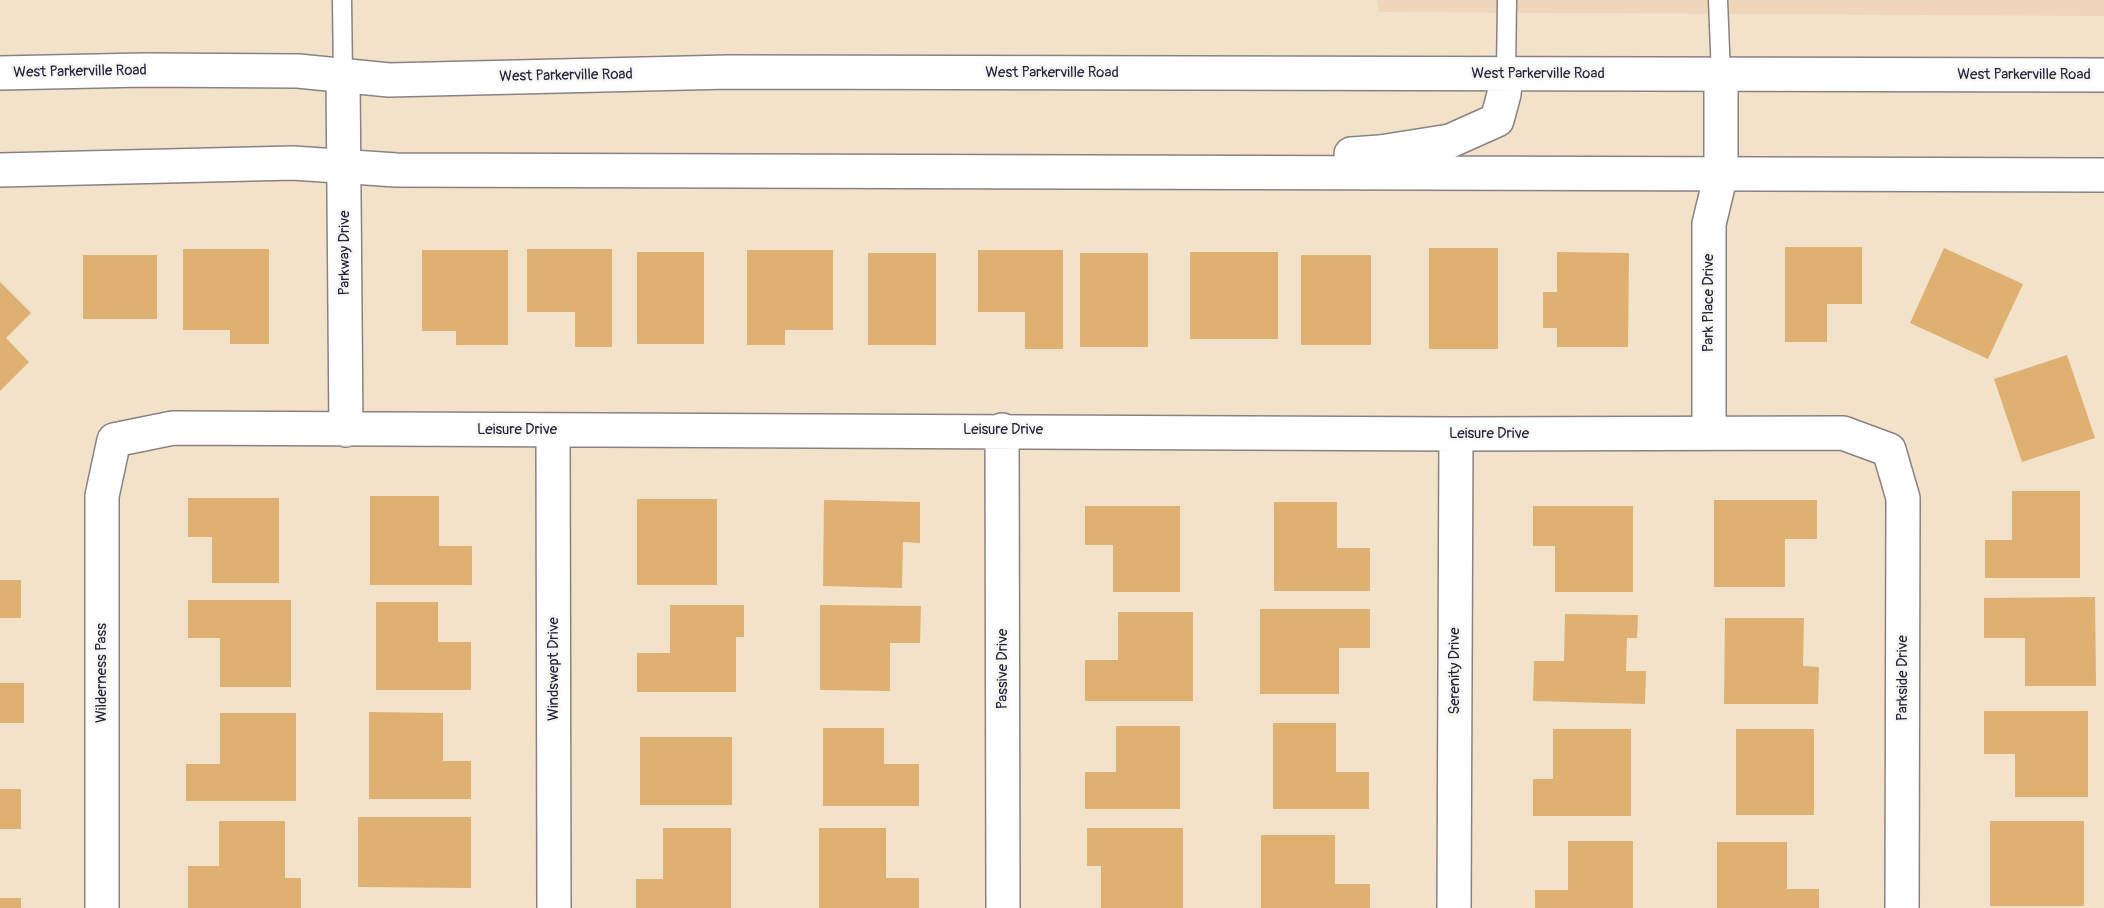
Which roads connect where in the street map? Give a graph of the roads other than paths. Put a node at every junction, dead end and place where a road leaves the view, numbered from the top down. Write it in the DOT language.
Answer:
graph roads {
  1 [pos="342,0"];
  2 [pos="1507,0"];
  3 [pos="1718,0"];
  4 [pos="0,73"];
  5 [pos="1506,74"];
  6 [pos="1721,75"];
  7 [pos="2104,75"];
  8 [pos="343,76"];
  9 [pos="2104,159"];
  10 [pos="344,167"];
  11 [pos="0,170"];
  12 [pos="1191,172"];
  13 [pos="1721,174"];
  14 [pos="1983,175"];
  15 [pos="2104,175"];
  16 [pos="345,430"];
  17 [pos="553,430"];
  18 [pos="1002,430"];
  19 [pos="1709,433"];
  20 [pos="1456,434"];
  21 [pos="114,440"];
  22 [pos="1889,450"];
  23 [pos="102,908"];
  24 [pos="554,908"];
  25 [pos="1004,908"];
  26 [pos="1454,908"];
  27 [pos="1902,908"];
  1 -- 8 [label="lane"];
  2 -- 5 [label="lane"];
  3 -- 6 [label="lane"];
  4 -- 8 [label="street, West Parkerville Road"];
  5 -- 6 [label="street, West Parkerville Road"];
  5 -- 8 [label="street, West Parkerville Road"];
  5 -- 12 [label="street"];
  6 -- 7 [label="street, West Parkerville Road"];
  6 -- 13 [label="street, Park Place Drive"];
  8 -- 10 [label="street, Parkway Drive"];
  9 -- 14 [label="street"];
  10 -- 11 [label="street"];
  10 -- 12 [label="street"];
  10 -- 16 [label="street, Parkway Drive"];
  12 -- 13 [label="street"];
  13 -- 14 [label="street"];
  13 -- 19 [label="street, Park Place Drive"];
  14 -- 15 [label="street"];
  16 -- 17 [label="street, Leisure Drive"];
  16 -- 21 [label="street, Leisure Drive"];
  17 -- 18 [label="street, Leisure Drive"];
  17 -- 24 [label="street, Windswept Drive"];
  18 -- 20 [label="street, Leisure Drive"];
  18 -- 25 [label="street, Passive Drive"];
  19 -- 20 [label="street, Leisure Drive"];
  19 -- 22 [label="street, Leisure Drive"];
  20 -- 26 [label="street, Serenity Drive"];
  21 -- 23 [label="street, Wilderness Pass"];
  22 -- 27 [label="street, Parkside Drive"];
}
